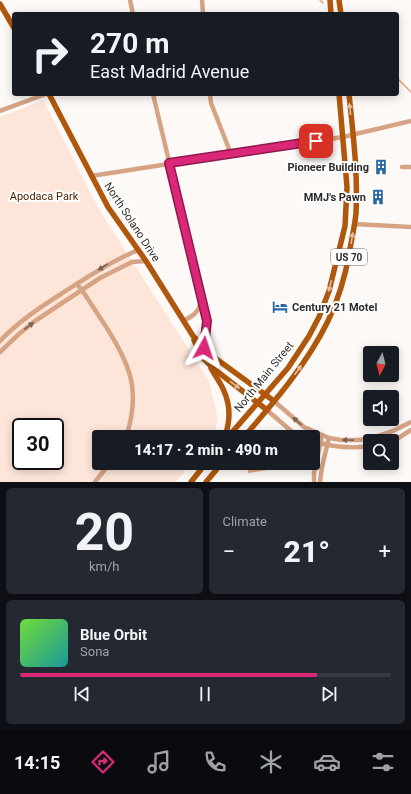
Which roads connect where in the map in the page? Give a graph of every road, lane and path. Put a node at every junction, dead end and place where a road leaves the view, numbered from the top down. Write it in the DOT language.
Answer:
graph roads {
  1 [pos="130,0"];
  2 [pos="202,0"];
  3 [pos="330,0"];
  4 [pos="339,0"];
  5 [pos="0,4"];
  6 [pos="133,12"];
  7 [pos="203,12"];
  8 [pos="331,12"];
  9 [pos="341,12"];
  10 [pos="12,25"];
  11 [pos="41,96"];
  12 [pos="50,96"];
  13 [pos="153,96"];
  14 [pos="210,96"];
  15 [pos="339,96"];
  16 [pos="349,96"];
  17 [pos="0,111"];
  18 [pos="411,121"];
  19 [pos="353,134"];
  20 [pos="343,137"];
  21 [pos="231,154"];
  22 [pos="169,163"];
  23 [pos="402,167"];
  24 [pos="411,167"];
  25 [pos="91,176"];
  26 [pos="354,224"];
  27 [pos="345,226"];
  28 [pos="411,227"];
  29 [pos="138,250"];
  30 [pos="146,261"];
  31 [pos="77,284"];
  32 [pos="82,290"];
  33 [pos="201,302"];
  34 [pos="183,321"];
  35 [pos="192,336"];
  36 [pos="0,341"];
  37 [pos="204,348"];
  38 [pos="0,352"];
  39 [pos="210,366"];
  40 [pos="264,394"];
  41 [pos="274,401"];
  42 [pos="258,402"];
  43 [pos="267,410"];
  44 [pos="411,422"];
  45 [pos="128,430"];
  46 [pos="226,430"];
  47 [pos="234,430"];
  48 [pos="250,430"];
  49 [pos="290,430"];
  50 [pos="411,430"];
  51 [pos="322,435"];
  52 [pos="329,438"];
  53 [pos="399,438"];
  54 [pos="321,443"];
  55 [pos="328,445"];
  56 [pos="363,447"];
  57 [pos="104,470"];
  58 [pos="200,470"];
  59 [pos="216,470"];
  60 [pos="95,482"];
  61 [pos="191,482"];
  62 [pos="206,482"];
  63 [pos="314,482"];
  64 [pos="320,482"];
  1 -- 6 [label="street"];
  2 -- 7 [label="street"];
  3 -- 8 [label="main road"];
  4 -- 9 [label="main road"];
  5 -- 10 [label="main road"];
  11 -- 17 [label="street"];
  12 -- 25 [label="main road, North Solano Drive"];
  13 -- 22 [label="street"];
  14 -- 21 [label="street"];
  15 -- 20 [label="main road, North Main Street / US 70"];
  19 -- 16 [label="main road, North Main Street / US 70, one-way"];
  18 -- 19 [label="street"];
  19 -- 20 [label="street"];
  19 -- 26 [label="main road, North Main Street / US 70"];
  20 -- 21 [label="street"];
  20 -- 27 [label="main road, North Main Street / US 70"];
  21 -- 22 [label="street"];
  22 -- 25 [label="street"];
  22 -- 33 [label="street"];
  23 -- 24 [label="street"];
  25 -- 29 [label="main road, North Solano Drive"];
  26 -- 27 [label="main road"];
  26 -- 28 [label="street"];
  41 -- 26 [label="main road, North Main Street / US 70, one-way"];
  27 -- 40 [label="main road, North Main Street / US 70, one-way"];
  29 -- 30 [label="main road, North Solano Drive"];
  29 -- 31 [label="street, one-way"];
  30 -- 32 [label="street"];
  30 -- 34 [label="main road, North Solano Drive"];
  31 -- 32 [label="street"];
  31 -- 36 [label="street"];
  38 -- 32 [label="street, one-way"];
  32 -- 45 [label="street"];
  33 -- 34 [label="street"];
  33 -- 37 [label="street"];
  34 -- 35 [label="main road, North Solano Drive"];
  35 -- 37 [label="main road, North Solano Drive"];
  35 -- 39 [label="main road, North Solano Drive"];
  37 -- 40 [label="main road, North Solano Drive"];
  39 -- 42 [label="main road, North Solano Drive, one-way"];
  39 -- 46 [label="main road"];
  40 -- 41 [label="main road, North Solano Drive"];
  40 -- 42 [label="main road, North Main Street / US 70"];
  41 -- 43 [label="main road, North Main Street / US 70"];
  51 -- 41 [label="street, one-way"];
  42 -- 43 [label="main road, North Solano Drive"];
  42 -- 47 [label="main road, North Main Street / US 70"];
  43 -- 48 [label="main road, North Main Street / US 70"];
  43 -- 49 [label="street"];
  44 -- 52 [label="street, one-way"];
  50 -- 53 [label="street"];
  51 -- 52 [label="street"];
  51 -- 54 [label="street"];
  52 -- 55 [label="street"];
  54 -- 55 [label="street"];
  54 -- 63 [label="street"];
  55 -- 56 [label="street"];
  55 -- 64 [label="street"];
  57 -- 60 [label="street"];
  58 -- 61 [label="main road"];
  59 -- 62 [label="main road"];
}
